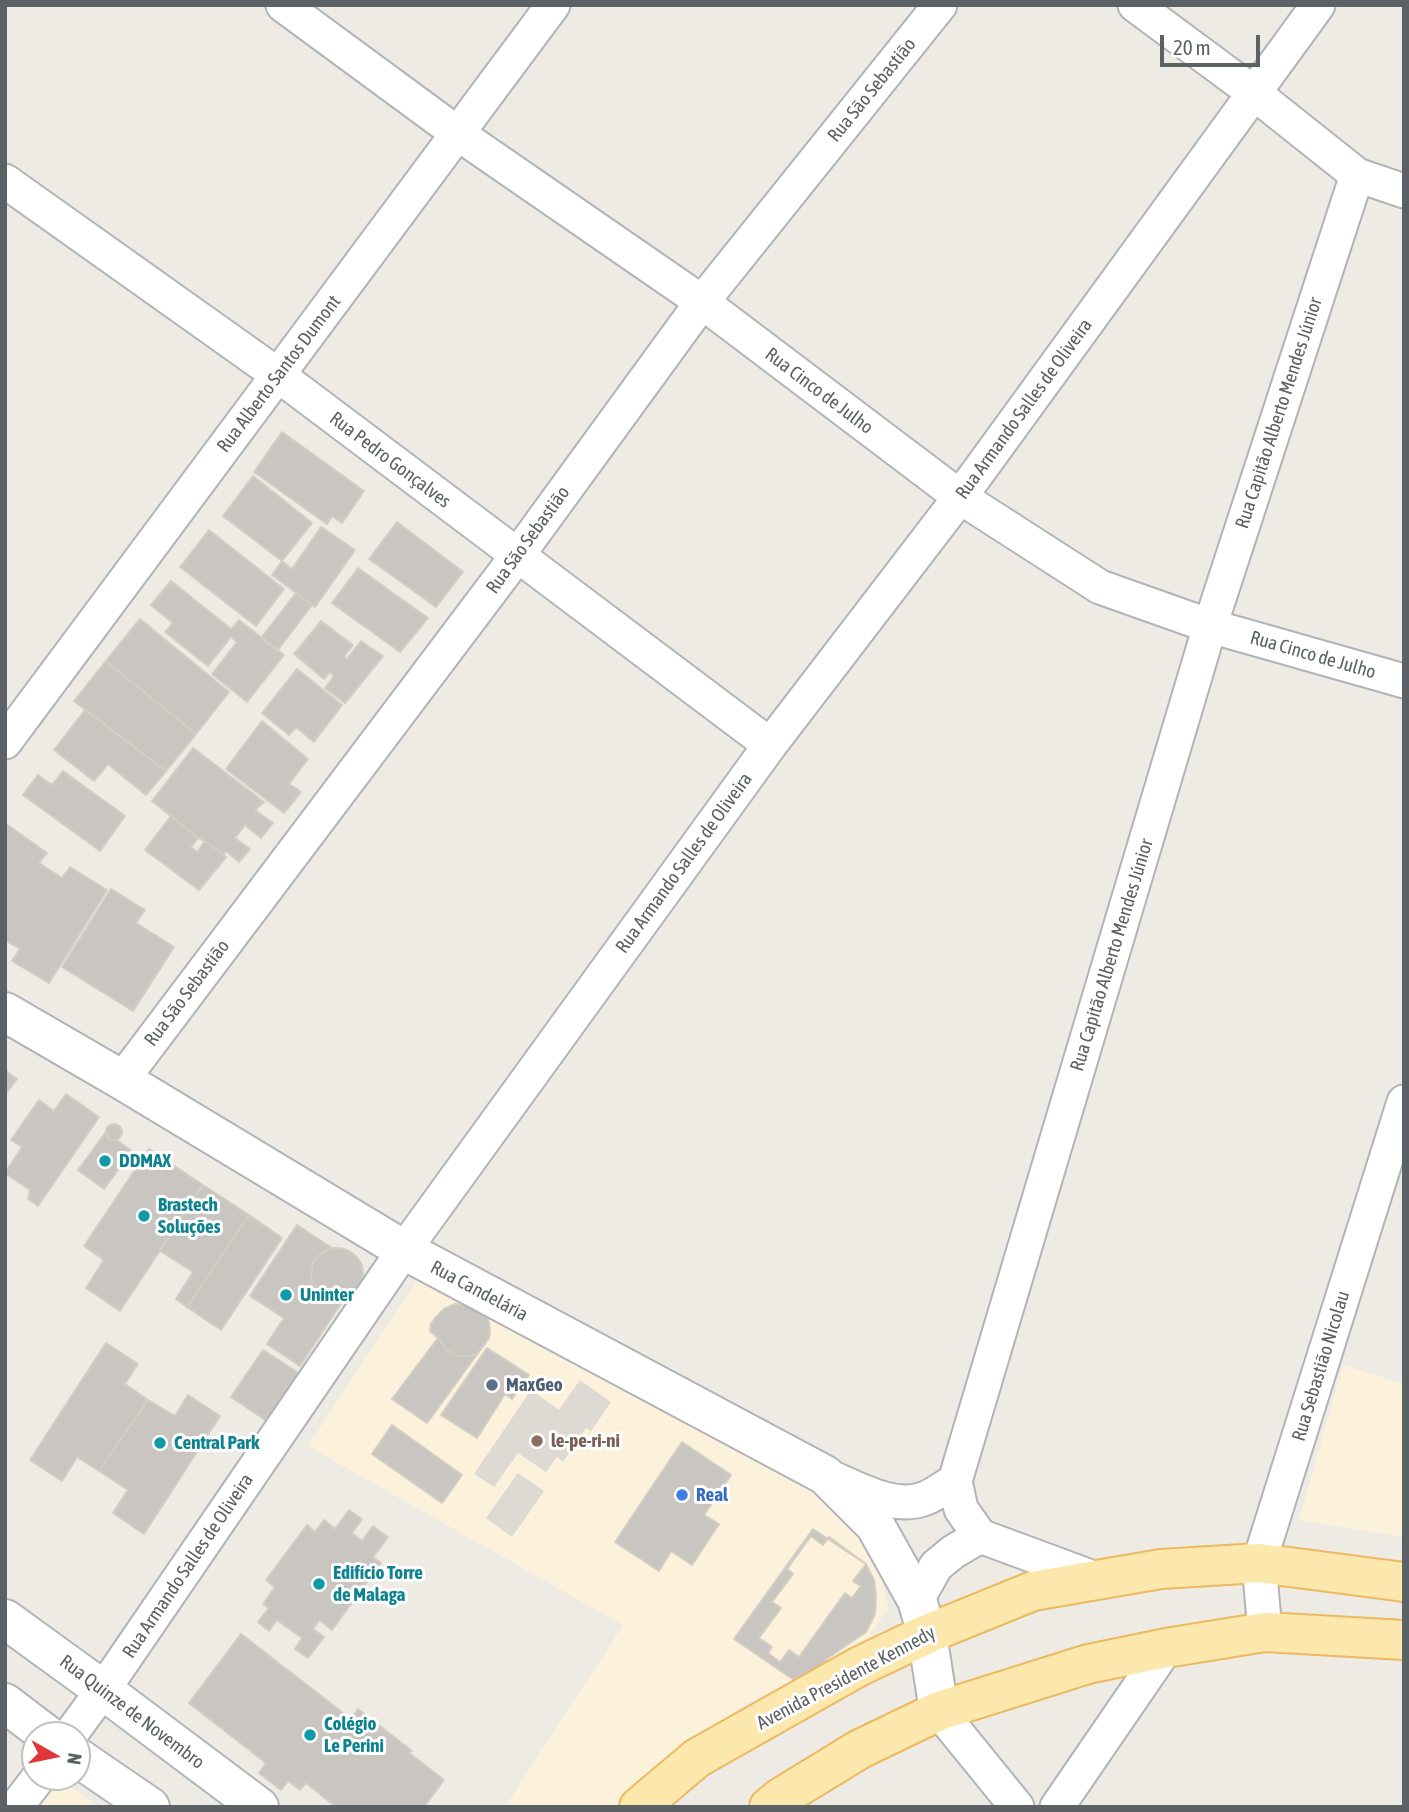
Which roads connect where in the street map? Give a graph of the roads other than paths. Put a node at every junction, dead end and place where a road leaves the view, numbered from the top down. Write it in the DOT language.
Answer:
graph roads {
  1 [pos="283,5"];
  2 [pos="552,5"];
  3 [pos="940,5"];
  4 [pos="1135,5"];
  5 [pos="1318,5"];
  6 [pos="1254,93"];
  7 [pos="457,133"];
  8 [pos="1357,175"];
  9 [pos="5,181"];
  10 [pos="1404,191"];
  11 [pos="702,302"];
  12 [pos="278,375"];
  13 [pos="960,497"];
  14 [pos="517,555"];
  15 [pos="1210,626"];
  16 [pos="1404,681"];
  17 [pos="5,742"];
  18 [pos="770,745"];
  19 [pos="5,1012"];
  20 [pos="122,1080"];
  21 [pos="1404,1102"];
  22 [pos="404,1250"];
  23 [pos="825,1475"];
  24 [pos="955,1481"];
  25 [pos="980,1536"];
  26 [pos="1259,1563"];
  27 [pos="1099,1580"];
  28 [pos="1404,1582"];
  29 [pos="922,1617"];
  30 [pos="5,1619"];
  31 [pos="1265,1632"];
  32 [pos="1404,1640"];
  33 [pos="1167,1648"];
  34 [pos="103,1690"];
  35 [pos="5,1703"];
  36 [pos="939,1711"];
  37 [pos="29,1721"];
  38 [pos="80,1721"];
  39 [pos="91,1767"];
  40 [pos="28,1791"];
  41 [pos="16,1807"];
  42 [pos="150,1807"];
  43 [pos="259,1807"];
  44 [pos="639,1807"];
  45 [pos="769,1807"];
  46 [pos="1017,1807"];
  47 [pos="1057,1807"];
  1 -- 7 [label="street, Rua Cinco de Julho"];
  2 -- 7 [label="street, Rua Alberto Santos Dumont"];
  3 -- 11 [label="street, Rua São Sebastião"];
  4 -- 6 [label="street"];
  5 -- 6 [label="street, Rua Armando Salles de Oliveira"];
  6 -- 8 [label="street"];
  6 -- 13 [label="street, Rua Armando Salles de Oliveira"];
  7 -- 11 [label="street, Rua Cinco de Julho"];
  7 -- 12 [label="street, Rua Alberto Santos Dumont"];
  8 -- 10 [label="street"];
  8 -- 15 [label="street, Rua Capitão Alberto Mendes Júnior"];
  9 -- 12 [label="street, Rua Pedro Gonçalves"];
  11 -- 13 [label="street, Rua Cinco de Julho"];
  11 -- 14 [label="street, Rua São Sebastião"];
  12 -- 14 [label="street, Rua Pedro Gonçalves"];
  12 -- 17 [label="street, Rua Alberto Santos Dumont"];
  13 -- 15 [label="street, Rua Cinco de Julho"];
  13 -- 18 [label="street, Rua Armando Salles de Oliveira"];
  14 -- 18 [label="street, Rua Pedro Gonçalves"];
  14 -- 20 [label="street, Rua São Sebastião"];
  15 -- 16 [label="street, Rua Cinco de Julho"];
  15 -- 24 [label="street, Rua Capitão Alberto Mendes Júnior"];
  18 -- 22 [label="street, Rua Armando Salles de Oliveira"];
  19 -- 20 [label="street, Rua Candelária"];
  20 -- 22 [label="street, Rua Candelária"];
  21 -- 26 [label="street, Rua Sebastião Nicolau"];
  22 -- 23 [label="street, Rua Candelária"];
  22 -- 34 [label="street, Rua Armando Salles de Oliveira"];
  23 -- 24 [label="street"];
  23 -- 29 [label="street, Rua Candelária"];
  24 -- 25 [label="street"];
  25 -- 27 [label="street"];
  25 -- 29 [label="street"];
  26 -- 27 [label="main road, Avenida Presidente Kennedy"];
  26 -- 28 [label="main road, Avenida Presidente Kennedy"];
  26 -- 31 [label="street, Rua Sebastião Nicolau"];
  27 -- 29 [label="main road, Avenida Presidente Kennedy"];
  29 -- 36 [label="street"];
  29 -- 44 [label="main road, Avenida Presidente Kennedy"];
  30 -- 34 [label="street, Rua Quinze de Novembro"];
  31 -- 32 [label="main road"];
  31 -- 33 [label="main road"];
  33 -- 36 [label="main road"];
  33 -- 47 [label="street"];
  34 -- 38 [label="street, Rua Armando Salles de Oliveira"];
  34 -- 43 [label="street, Rua Quinze de Novembro"];
  35 -- 37 [label="street"];
  36 -- 45 [label="main road"];
  36 -- 46 [label="street"];
  39 -- 42 [label="street"];
  40 -- 41 [label="street"];
}
